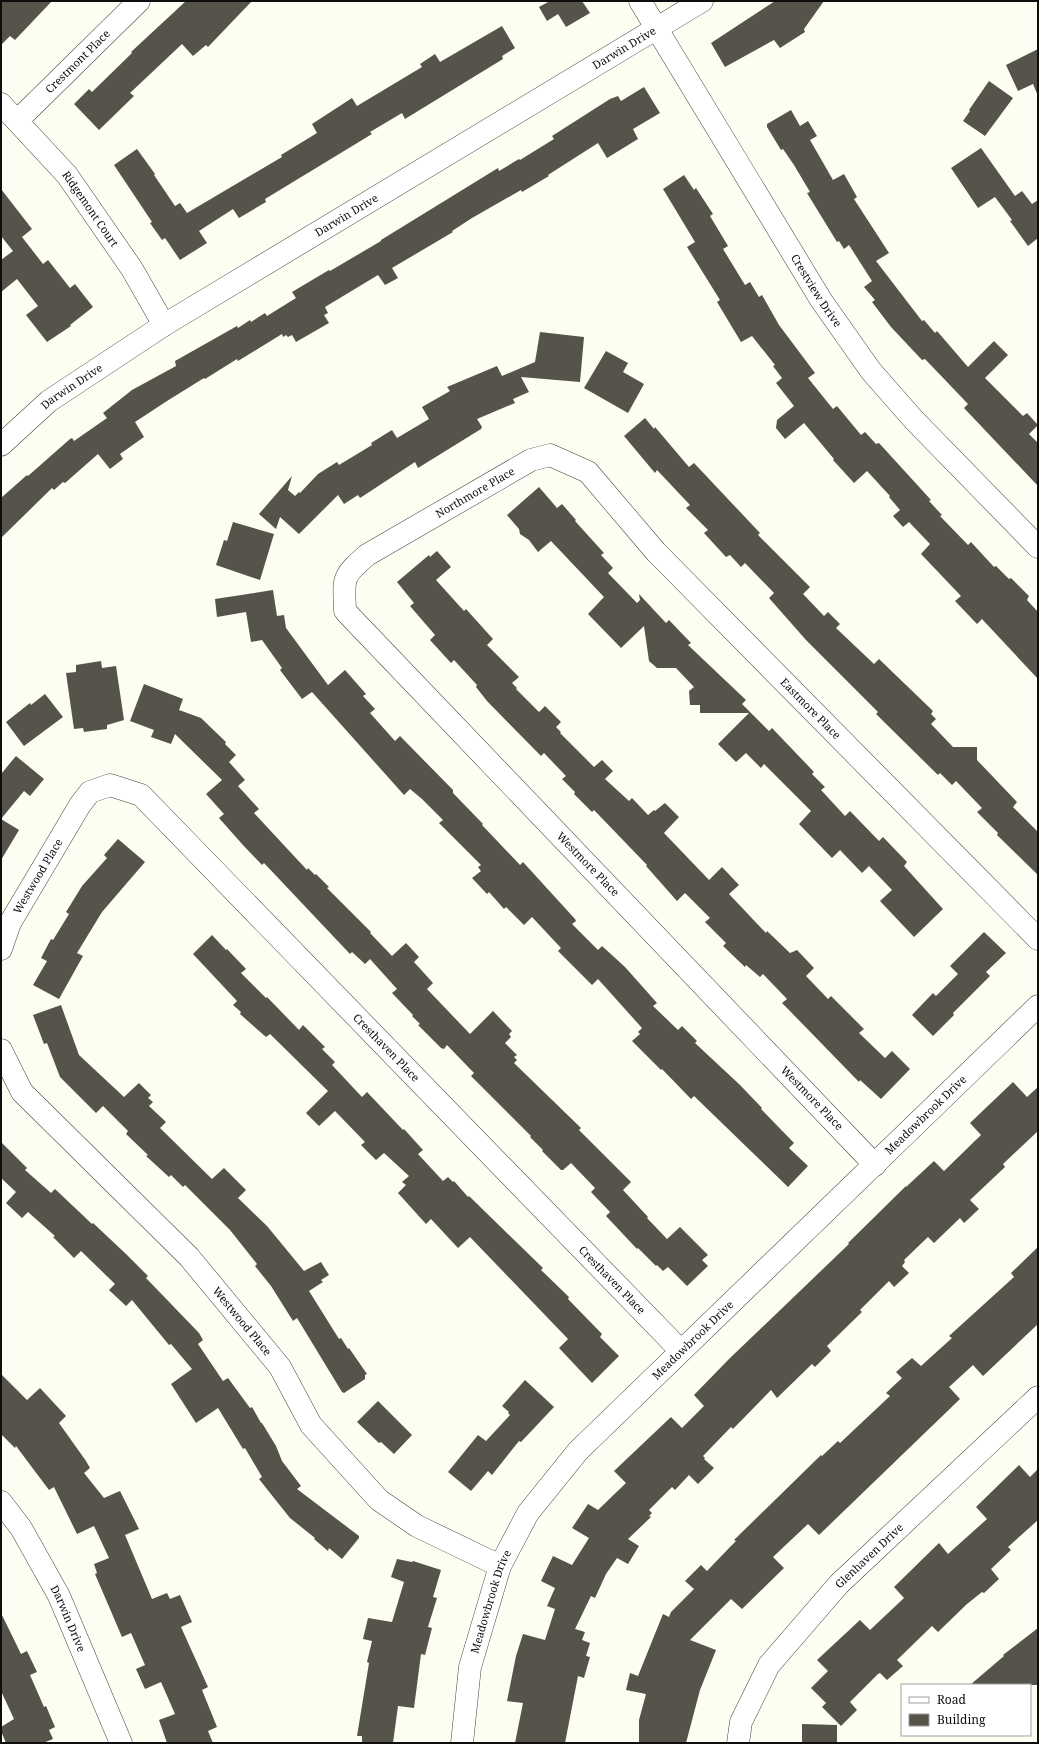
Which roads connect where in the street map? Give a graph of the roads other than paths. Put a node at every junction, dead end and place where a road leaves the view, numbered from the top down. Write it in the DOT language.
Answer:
graph roads {
  1 [pos="139,1"];
  2 [pos="640,1"];
  3 [pos="702,1"];
  4 [pos="656,30"];
  5 [pos="1,104"];
  6 [pos="16,121"];
  7 [pos="164,324"];
  8 [pos="1,444"];
  9 [pos="588,472"];
  10 [pos="1038,547"];
  11 [pos="367,555"];
  12 [pos="80,806"];
  13 [pos="1038,939"];
  14 [pos="1,949"];
  15 [pos="1038,1006"];
  16 [pos="1,1050"];
  17 [pos="875,1165"];
  18 [pos="681,1351"];
  19 [pos="1038,1397"];
  20 [pos="1,1502"];
  21 [pos="500,1566"];
  22 [pos="121,1743"];
  23 [pos="462,1743"];
  24 [pos="738,1743"];
  1 -- 6 [label="street, Crestmont Place"];
  2 -- 4 [label="street, Crestview Drive"];
  3 -- 4 [label="street, Darwin Drive"];
  4 -- 7 [label="street, Darwin Drive"];
  4 -- 10 [label="street, Crestview Drive"];
  5 -- 6 [label="street, Ridgemont Court"];
  6 -- 7 [label="street, Ridgemont Court"];
  7 -- 8 [label="street, Darwin Drive"];
  9 -- 11 [label="street, Northmore Place"];
  9 -- 13 [label="street, Eastmore Place"];
  11 -- 17 [label="street, Westmore Place"];
  12 -- 14 [label="street, Westwood Place"];
  12 -- 18 [label="street, Cresthaven Place"];
  15 -- 17 [label="street, Meadowbrook Drive"];
  16 -- 21 [label="street, Westwood Place"];
  17 -- 18 [label="street, Meadowbrook Drive"];
  18 -- 21 [label="street, Meadowbrook Drive"];
  19 -- 24 [label="street, Glenhaven Drive"];
  20 -- 22 [label="street, Darwin Drive"];
  21 -- 23 [label="street, Meadowbrook Drive"];
}
